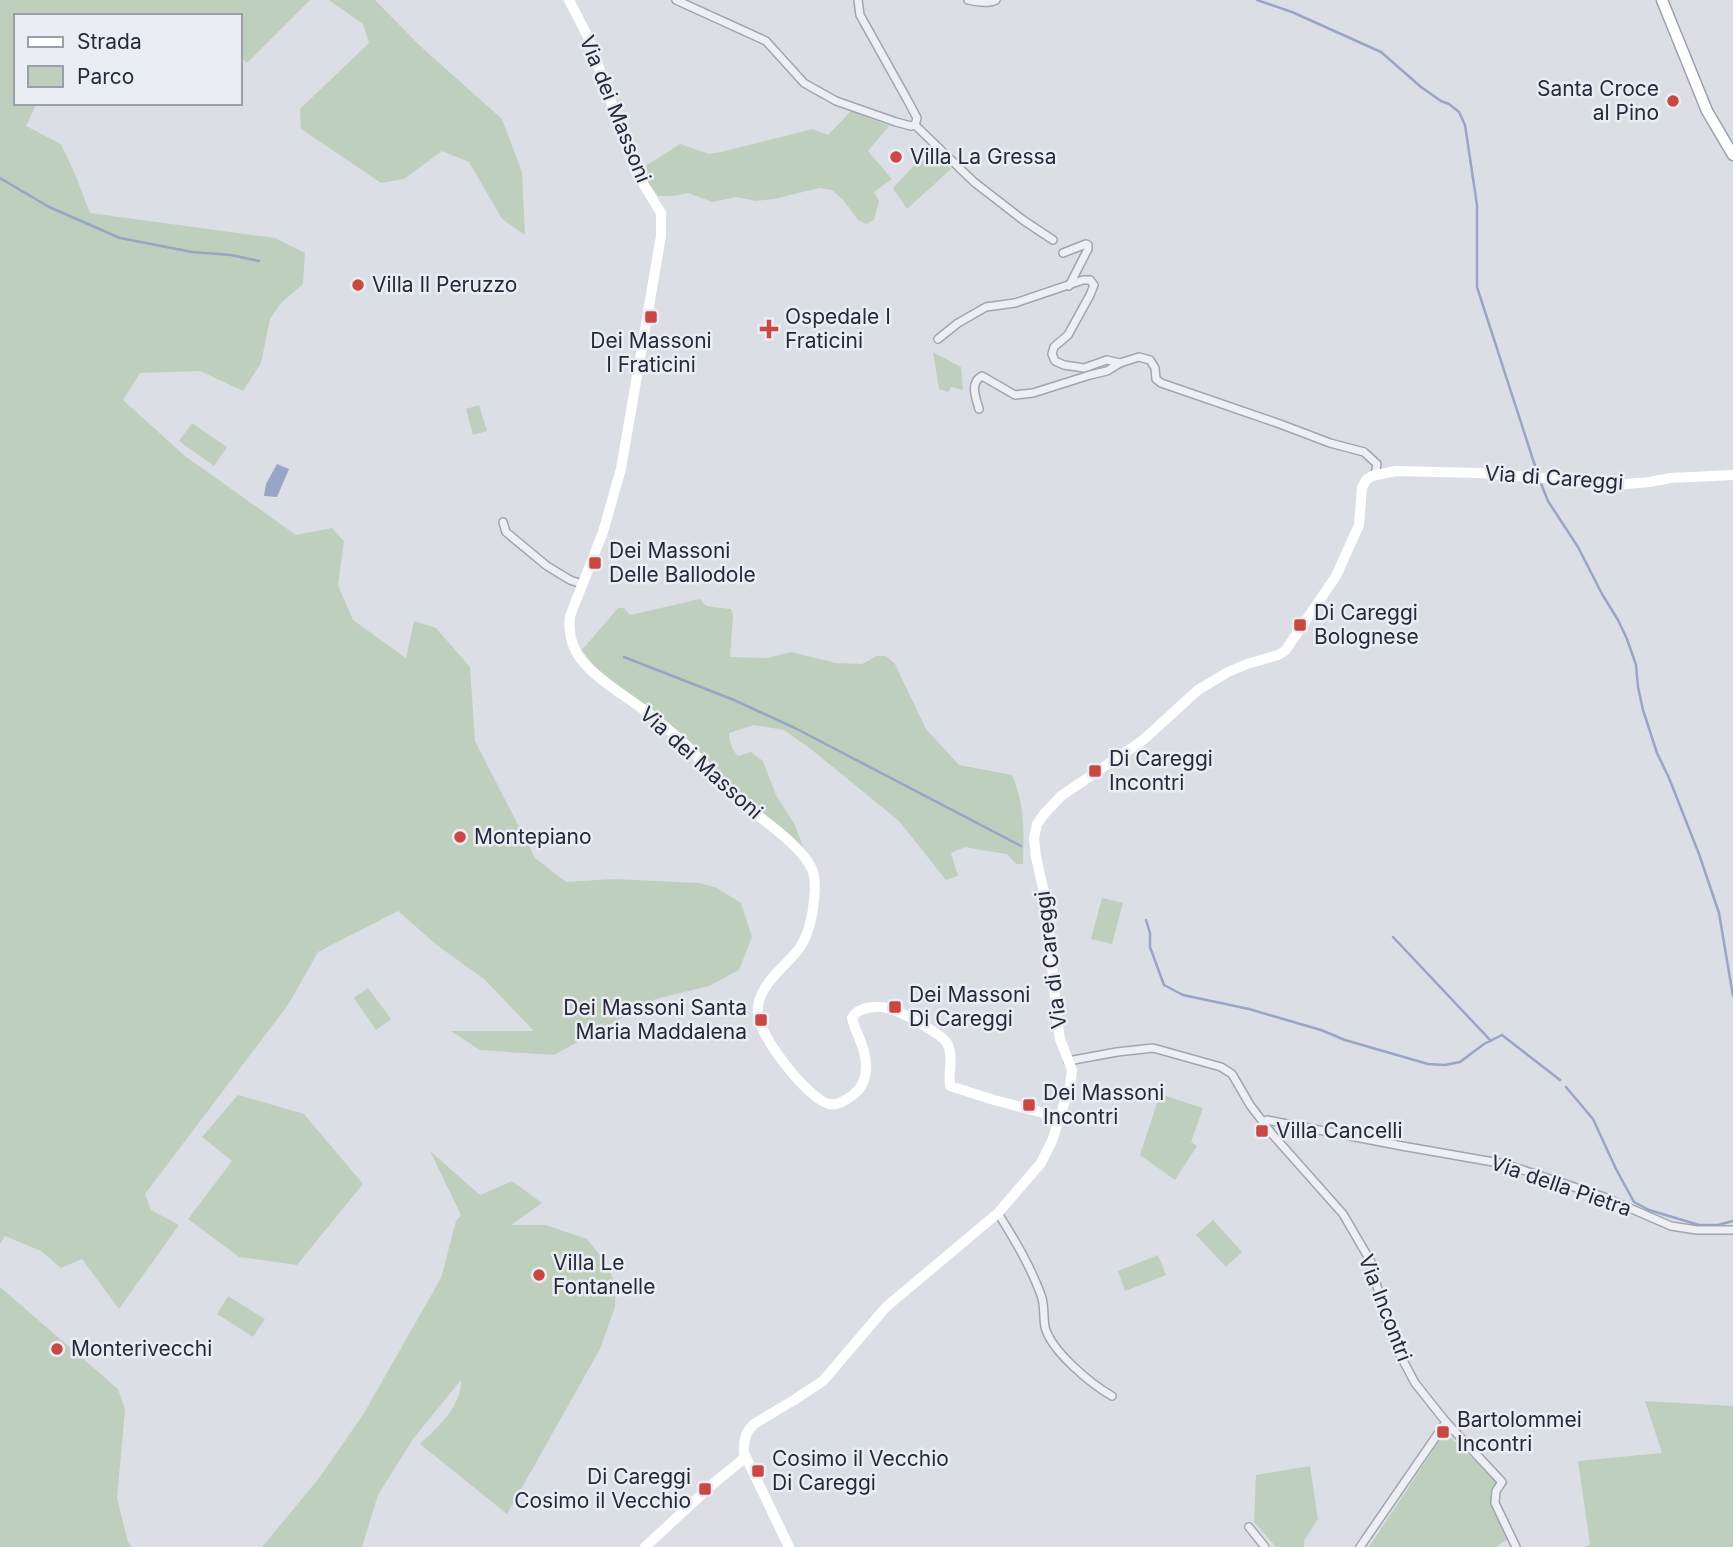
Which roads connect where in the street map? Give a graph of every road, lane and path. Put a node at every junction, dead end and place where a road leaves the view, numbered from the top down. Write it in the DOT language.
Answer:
graph roads {
  1 [pos="569,0"];
  2 [pos="676,0"];
  3 [pos="858,0"];
  4 [pos="968,0"];
  5 [pos="996,0"];
  6 [pos="1662,0"];
  7 [pos="915,125"];
  8 [pos="1733,155"];
  9 [pos="1054,240"];
  10 [pos="1063,253"];
  11 [pos="1068,286"];
  12 [pos="938,339"];
  13 [pos="1120,363"];
  14 [pos="979,410"];
  15 [pos="1375,475"];
  16 [pos="1733,475"];
  17 [pos="503,522"];
  18 [pos="582,584"];
  19 [pos="1068,1061"];
  20 [pos="1059,1116"];
  21 [pos="1264,1122"];
  22 [pos="998,1213"];
  23 [pos="1733,1230"];
  24 [pos="1112,1396"];
  25 [pos="1446,1422"];
  26 [pos="746,1457"];
  27 [pos="1249,1527"];
  28 [pos="645,1547"];
  29 [pos="789,1547"];
  30 [pos="1265,1547"];
  31 [pos="1360,1547"];
  32 [pos="1516,1547"];
  1 -- 18 [label="street, Via dei Massoni"];
  2 -- 7 [label="street"];
  3 -- 7 [label="street"];
  4 -- 5 [label="street"];
  6 -- 8 [label="main road"];
  7 -- 9 [label="street"];
  10 -- 11 [label="street"];
  11 -- 12 [label="street"];
  11 -- 13 [label="street"];
  13 -- 14 [label="street"];
  13 -- 15 [label="street"];
  15 -- 16 [label="street, Via di Careggi"];
  15 -- 19 [label="street, Via di Careggi"];
  17 -- 18 [label="street"];
  18 -- 20 [label="street, Via dei Massoni"];
  19 -- 20 [label="street, Via di Careggi"];
  19 -- 21 [label="street, Via Incontri"];
  20 -- 22 [label="street, Via di Careggi"];
  21 -- 23 [label="street, Via della Pietra"];
  21 -- 25 [label="street, Via Incontri"];
  22 -- 24 [label="street"];
  22 -- 26 [label="street, Via di Careggi"];
  25 -- 31 [label="street"];
  25 -- 32 [label="street, Via Incontri"];
  26 -- 28 [label="street"];
  26 -- 29 [label="street"];
  27 -- 30 [label="street"];
}
